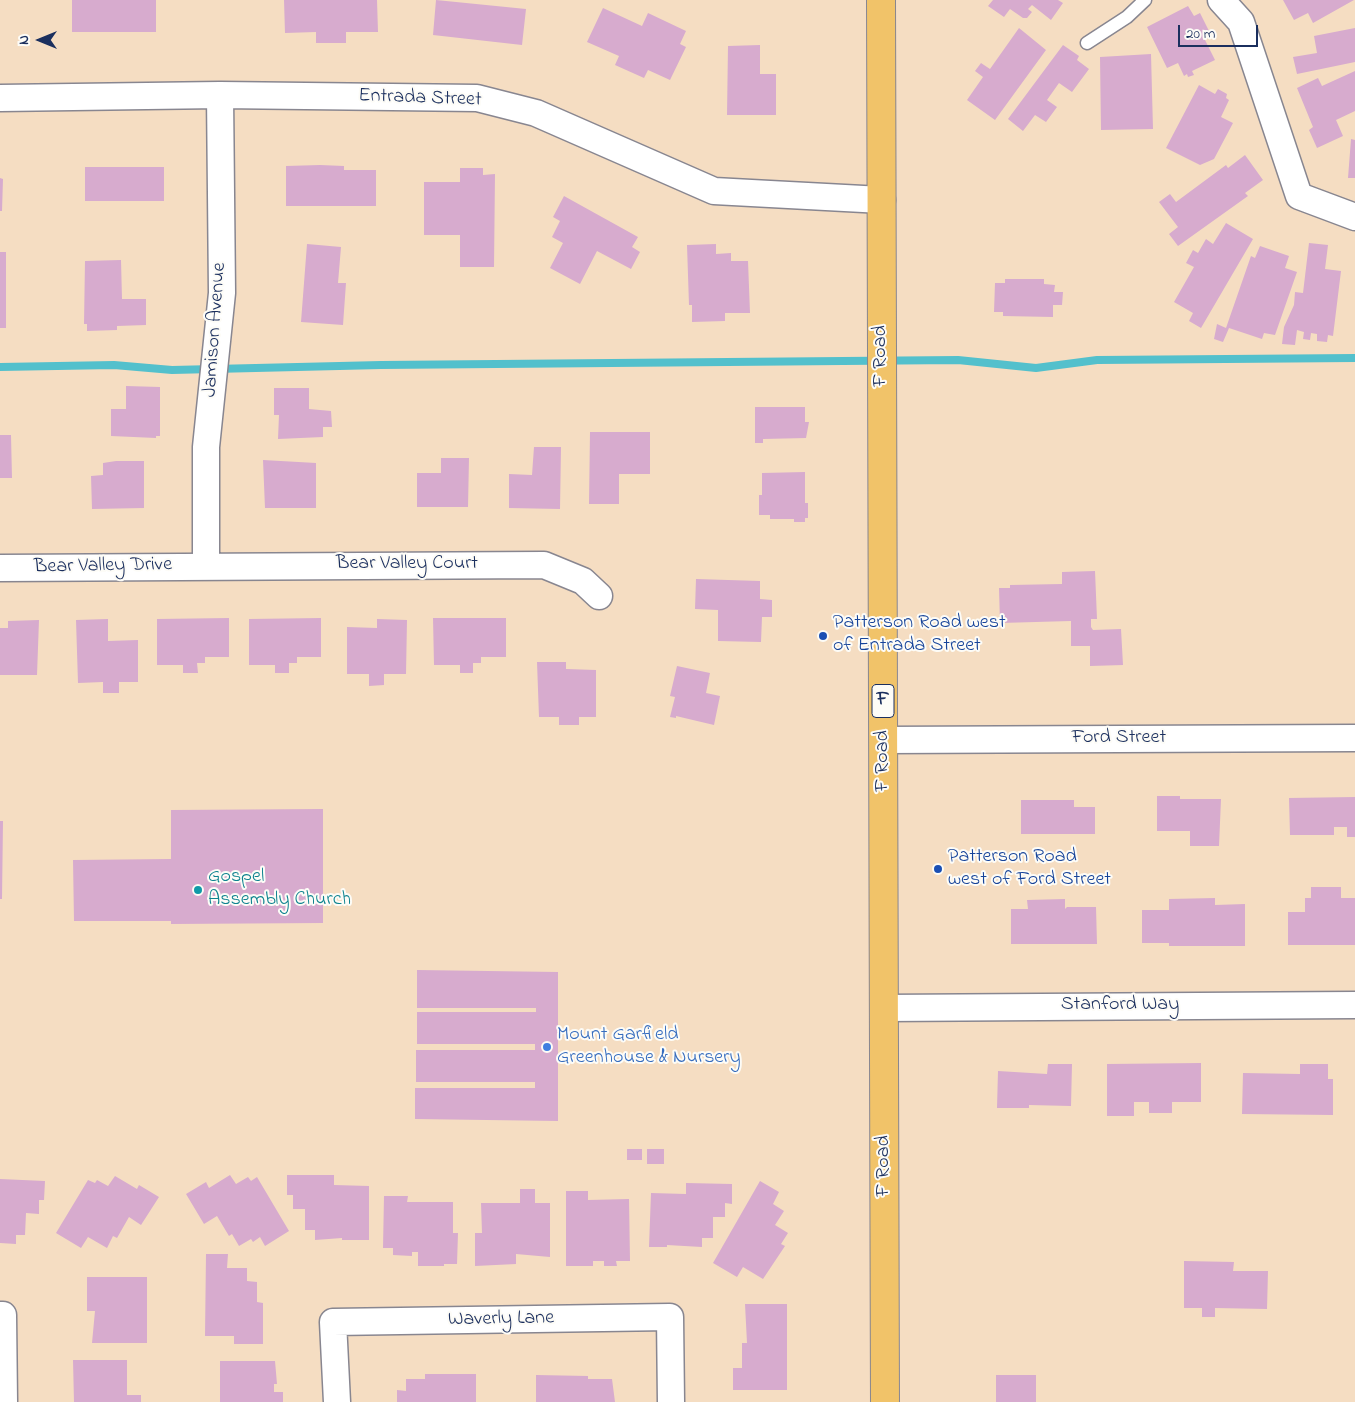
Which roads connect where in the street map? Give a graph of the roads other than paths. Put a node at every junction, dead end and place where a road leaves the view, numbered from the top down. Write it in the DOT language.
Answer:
graph roads {
  1 [pos="881,0"];
  2 [pos="1145,0"];
  3 [pos="1221,0"];
  4 [pos="1087,43"];
  5 [pos="220,95"];
  6 [pos="0,98"];
  7 [pos="882,200"];
  8 [pos="1355,217"];
  9 [pos="206,566"];
  10 [pos="0,568"];
  11 [pos="599,596"];
  12 [pos="1355,738"];
  13 [pos="884,740"];
  14 [pos="1355,1005"];
  15 [pos="884,1008"];
  16 [pos="2,1315"];
  17 [pos="4,1402"];
  18 [pos="337,1402"];
  19 [pos="670,1402"];
  20 [pos="885,1402"];
  1 -- 7 [label="main road, F Road / F"];
  2 -- 4 [label="lane"];
  3 -- 8 [label="street"];
  5 -- 6 [label="street, Entrada Street"];
  5 -- 7 [label="street, Entrada Street"];
  5 -- 9 [label="street, Jamison Avenue"];
  7 -- 13 [label="main road, F Road / F"];
  9 -- 10 [label="street, Bear Valley Drive"];
  9 -- 11 [label="street, Bear Valley Court"];
  12 -- 13 [label="street, Ford Street"];
  13 -- 15 [label="main road, F Road / F"];
  14 -- 15 [label="street, Stanford Way"];
  15 -- 20 [label="main road, F Road / F"];
  16 -- 17 [label="street"];
  18 -- 19 [label="street, Waverly Lane"];
}
